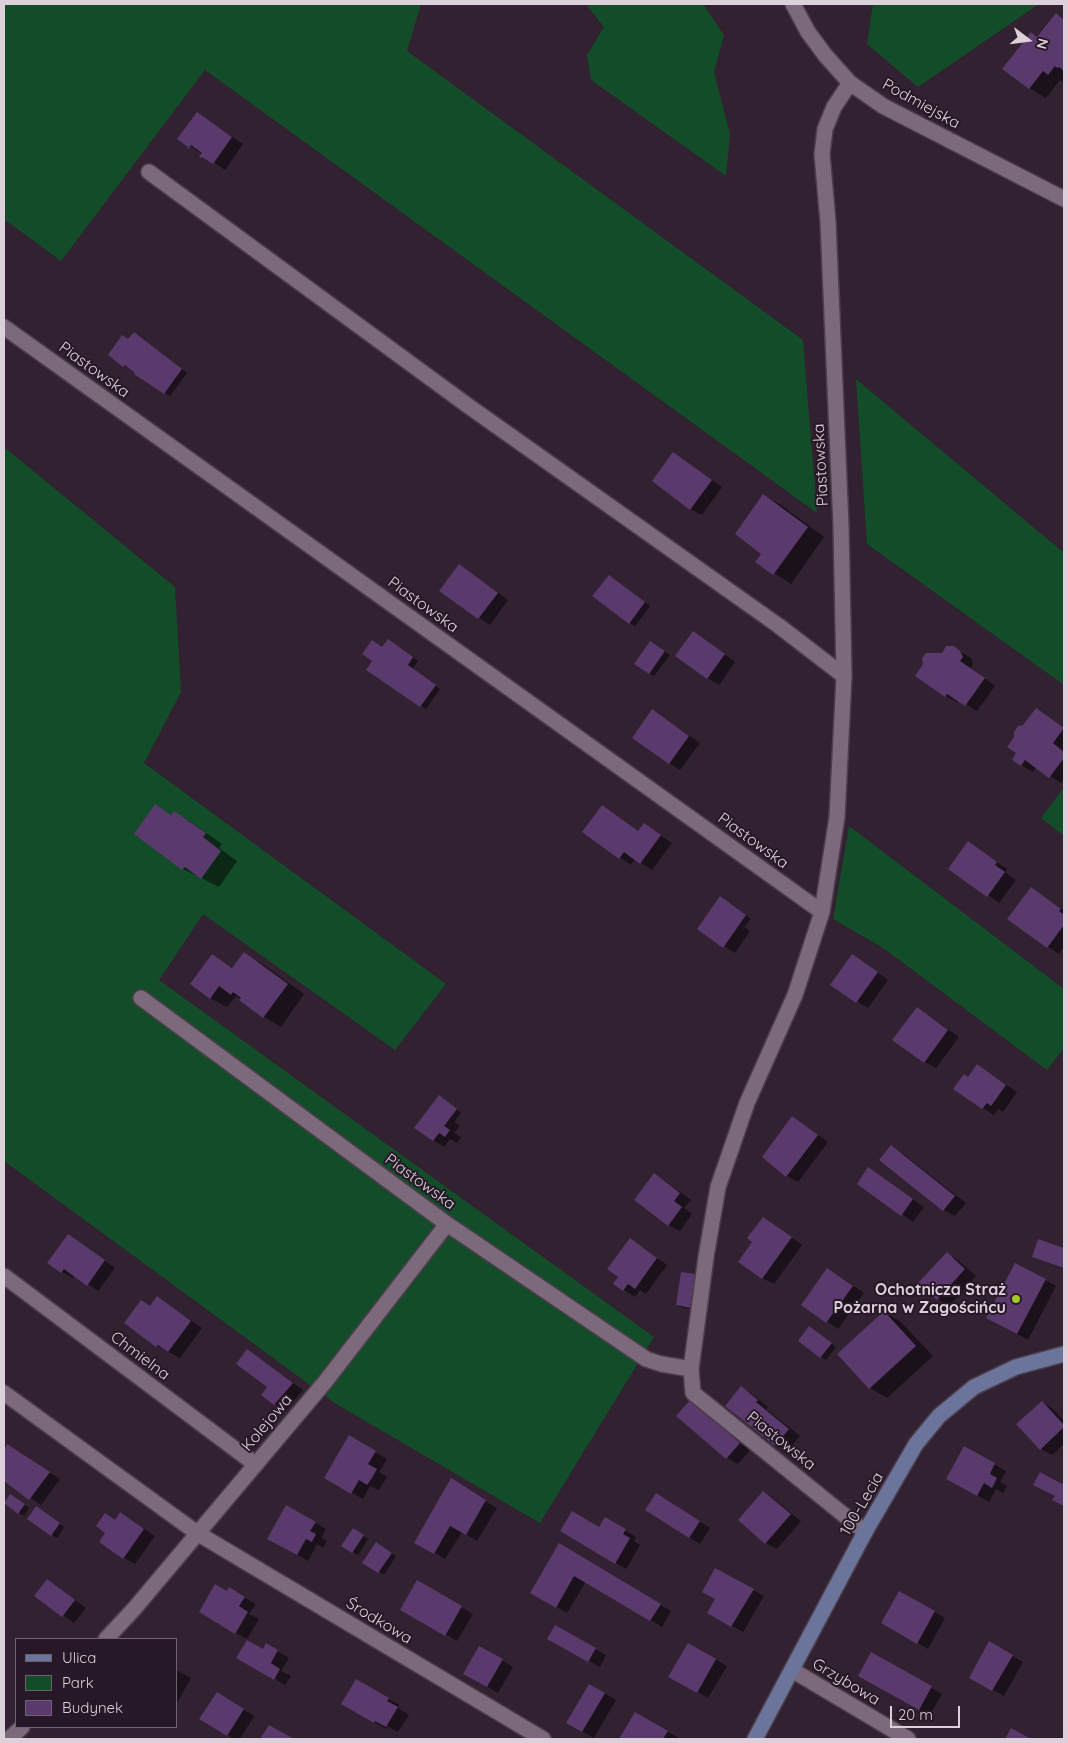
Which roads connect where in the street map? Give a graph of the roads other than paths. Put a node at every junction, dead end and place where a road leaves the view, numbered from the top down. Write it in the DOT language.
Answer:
graph roads {
  1 [pos="793,4"];
  2 [pos="850,83"];
  3 [pos="149,172"];
  4 [pos="1064,199"];
  5 [pos="4,327"];
  6 [pos="844,676"];
  7 [pos="822,912"];
  8 [pos="140,998"];
  9 [pos="448,1224"];
  10 [pos="4,1276"];
  11 [pos="1064,1354"];
  12 [pos="692,1369"];
  13 [pos="4,1393"];
  14 [pos="256,1464"];
  15 [pos="865,1532"];
  16 [pos="197,1533"];
  17 [pos="107,1638"];
  18 [pos="792,1670"];
  19 [pos="21,1728"];
  20 [pos="9,1739"];
  21 [pos="543,1739"];
  22 [pos="755,1739"];
  23 [pos="908,1739"];
  1 -- 2 [label="street, Podmiejska"];
  2 -- 4 [label="street, Podmiejska"];
  2 -- 6 [label="street, Piastowska"];
  3 -- 6 [label="street"];
  5 -- 7 [label="street, Piastowska"];
  6 -- 7 [label="street, Piastowska"];
  7 -- 12 [label="street, Piastowska"];
  8 -- 9 [label="street, Piastowska"];
  9 -- 12 [label="street, Piastowska"];
  9 -- 14 [label="street, Kolejowa"];
  10 -- 14 [label="street, Chmielna"];
  11 -- 15 [label="street, 100-Lecia"];
  12 -- 15 [label="street, Piastowska"];
  13 -- 16 [label="street, Środkowa"];
  14 -- 16 [label="street, Kolejowa"];
  15 -- 18 [label="street, 100-Lecia"];
  16 -- 17 [label="street, Kolejowa"];
  16 -- 21 [label="street, Środkowa"];
  18 -- 22 [label="street, 100-Lecia"];
  18 -- 23 [label="street, Grzybowa"];
  19 -- 20 [label="street"];
}
